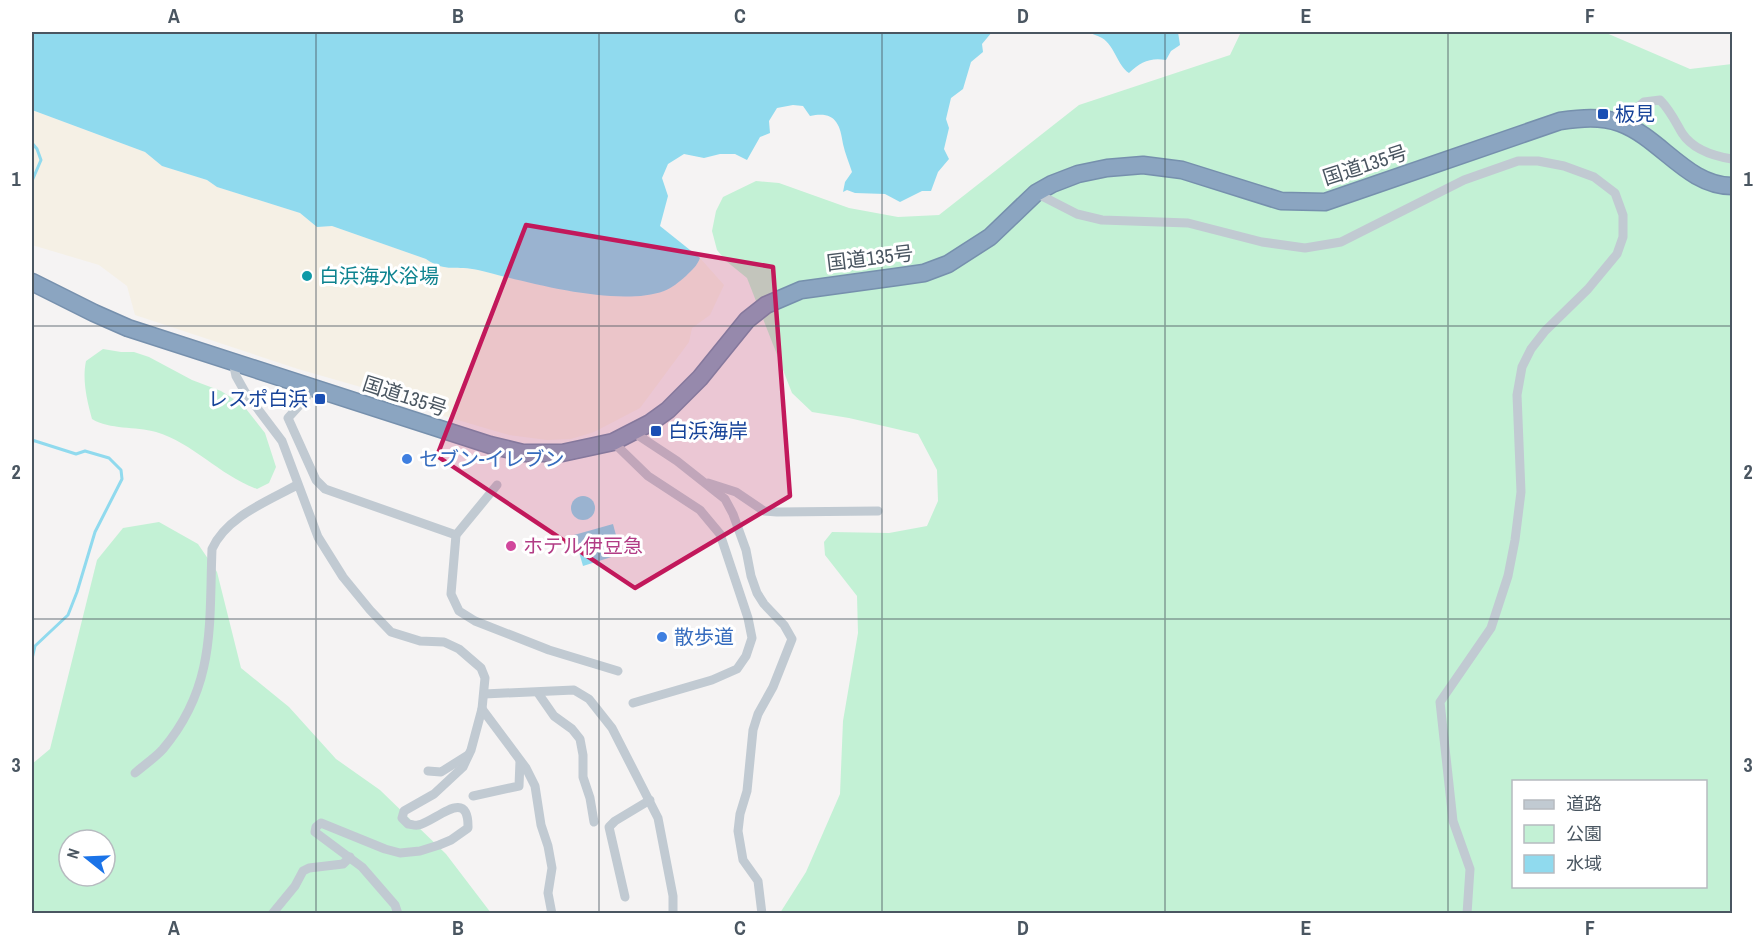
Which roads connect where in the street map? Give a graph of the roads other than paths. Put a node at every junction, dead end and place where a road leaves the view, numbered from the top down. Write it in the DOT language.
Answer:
graph roads {
  1 [pos="1619,123"];
  2 [pos="1732,159"];
  3 [pos="1732,186"];
  4 [pos="1036,193"];
  5 [pos="32,282"];
  6 [pos="233,362"];
  7 [pos="311,387"];
  8 [pos="633,432"];
  9 [pos="613,442"];
  10 [pos="704,482"];
  11 [pos="497,484"];
  12 [pos="297,485"];
  13 [pos="878,511"];
  14 [pos="456,535"];
  15 [pos="618,671"];
  16 [pos="538,693"];
  17 [pos="484,694"];
  18 [pos="633,703"];
  19 [pos="482,709"];
  20 [pos="469,754"];
  21 [pos="520,761"];
  22 [pos="428,771"];
  23 [pos="135,772"];
  24 [pos="473,796"];
  25 [pos="650,800"];
  26 [pos="594,822"];
  27 [pos="350,857"];
  28 [pos="625,897"];
  29 [pos="272,914"];
  30 [pos="398,914"];
  31 [pos="552,914"];
  32 [pos="673,914"];
  33 [pos="762,914"];
  34 [pos="1467,914"];
  1 -- 2 [label="street"];
  1 -- 3 [label="highway, 国道135号"];
  1 -- 4 [label="highway, 国道135号"];
  4 -- 8 [label="highway, 国道135号"];
  4 -- 34 [label="street"];
  5 -- 6 [label="highway, 国道135号"];
  6 -- 7 [label="highway, 国道135号"];
  6 -- 12 [label="street"];
  7 -- 9 [label="highway, 国道135号"];
  7 -- 14 [label="street"];
  8 -- 9 [label="highway, 国道135号"];
  8 -- 10 [label="street"];
  9 -- 18 [label="street"];
  10 -- 13 [label="street"];
  10 -- 33 [label="street"];
  11 -- 14 [label="street"];
  12 -- 17 [label="street"];
  12 -- 23 [label="street"];
  14 -- 15 [label="street"];
  16 -- 17 [label="street"];
  16 -- 25 [label="street"];
  16 -- 26 [label="street"];
  17 -- 19 [label="street"];
  19 -- 20 [label="street"];
  19 -- 21 [label="street"];
  20 -- 22 [label="street"];
  20 -- 27 [label="street"];
  21 -- 24 [label="street"];
  21 -- 31 [label="street"];
  25 -- 28 [label="street"];
  25 -- 32 [label="street"];
  27 -- 29 [label="street"];
  27 -- 30 [label="street"];
}
